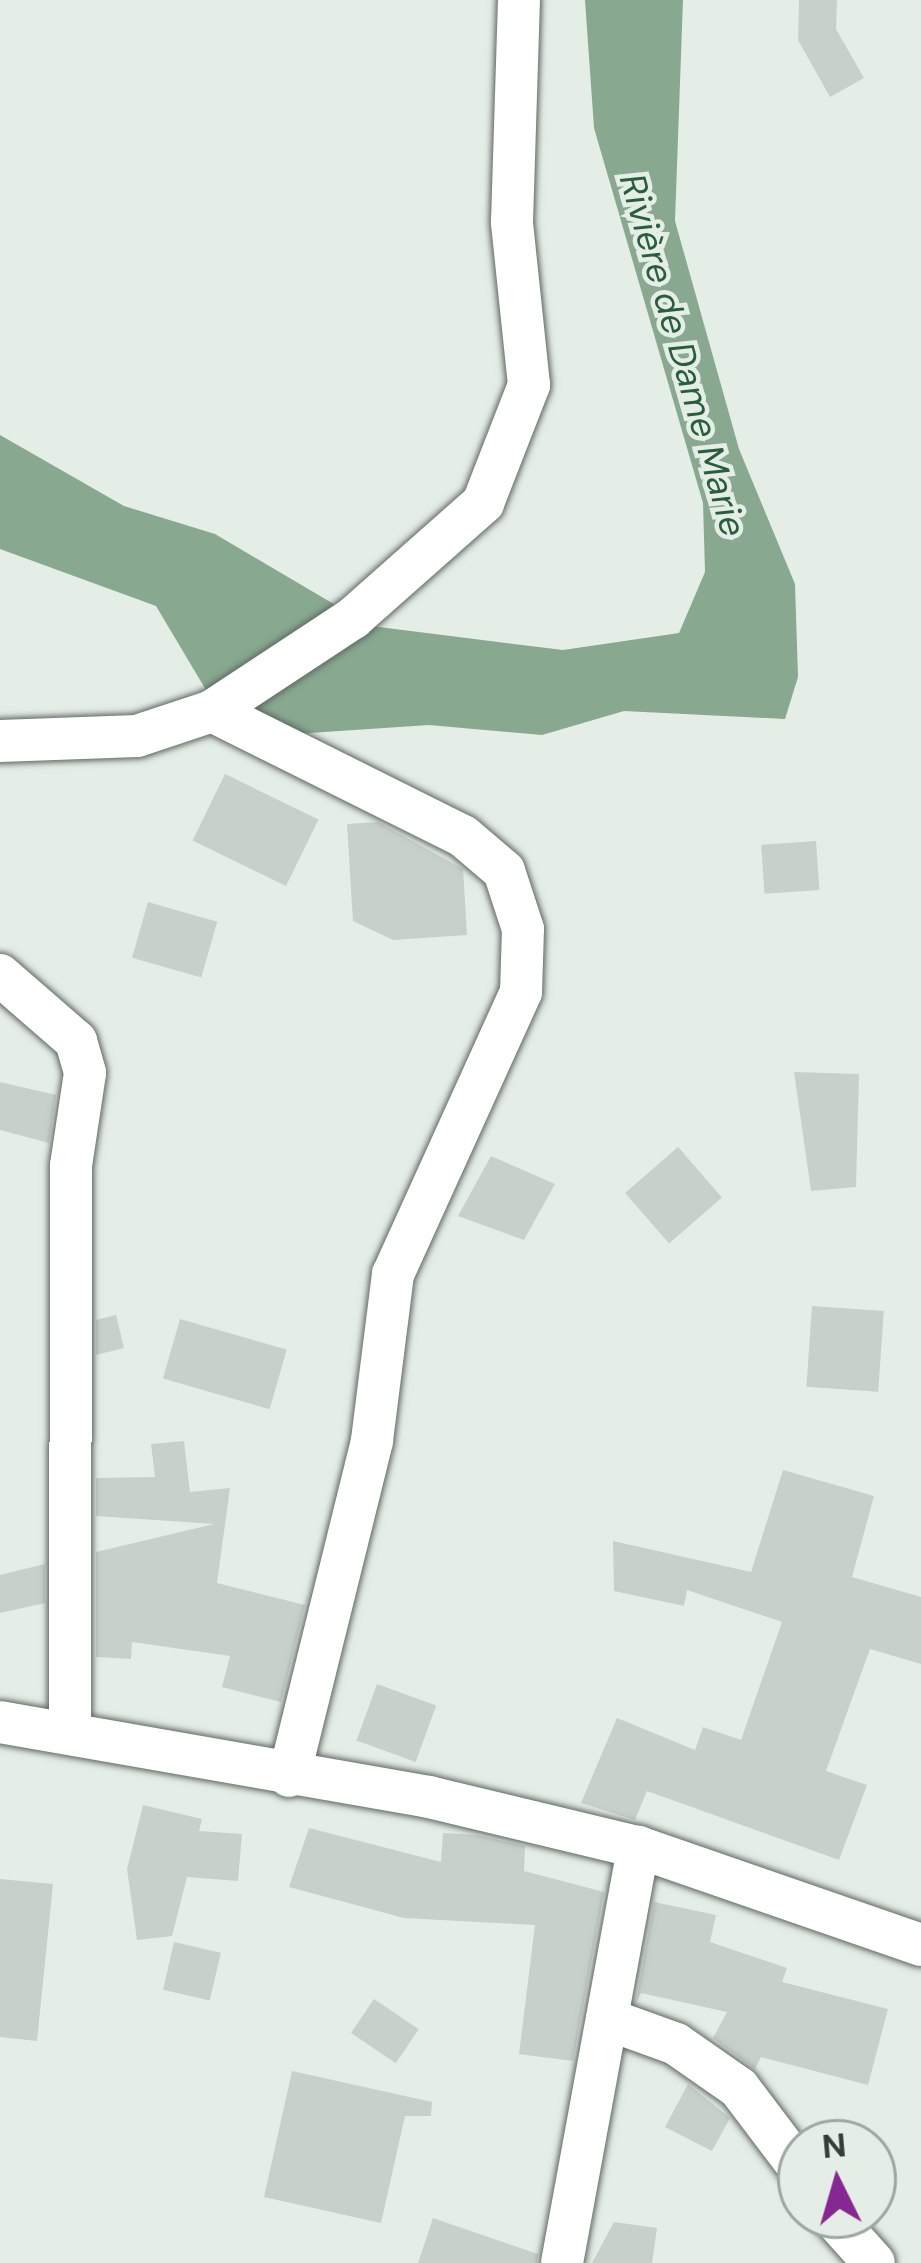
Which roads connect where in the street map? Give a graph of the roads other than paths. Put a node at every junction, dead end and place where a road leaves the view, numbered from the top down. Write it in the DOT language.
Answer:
graph roads {
  1 [pos="519,0"];
  2 [pos="212,711"];
  3 [pos="0,741"];
  4 [pos="0,975"];
  5 [pos="0,1722"];
  6 [pos="70,1729"];
  7 [pos="289,1776"];
  8 [pos="638,1847"];
  9 [pos="921,1945"];
  10 [pos="607,2019"];
  11 [pos="777,2138"];
  12 [pos="852,2239"];
  13 [pos="562,2263"];
  14 [pos="874,2263"];
  1 -- 2 [label="street"];
  2 -- 3 [label="street"];
  2 -- 7 [label="street"];
  4 -- 6 [label="street"];
  5 -- 6 [label="street"];
  6 -- 7 [label="street"];
  7 -- 8 [label="street"];
  8 -- 9 [label="street"];
  8 -- 10 [label="street"];
  10 -- 11 [label="street"];
  10 -- 13 [label="street"];
  12 -- 14 [label="street"];
}
